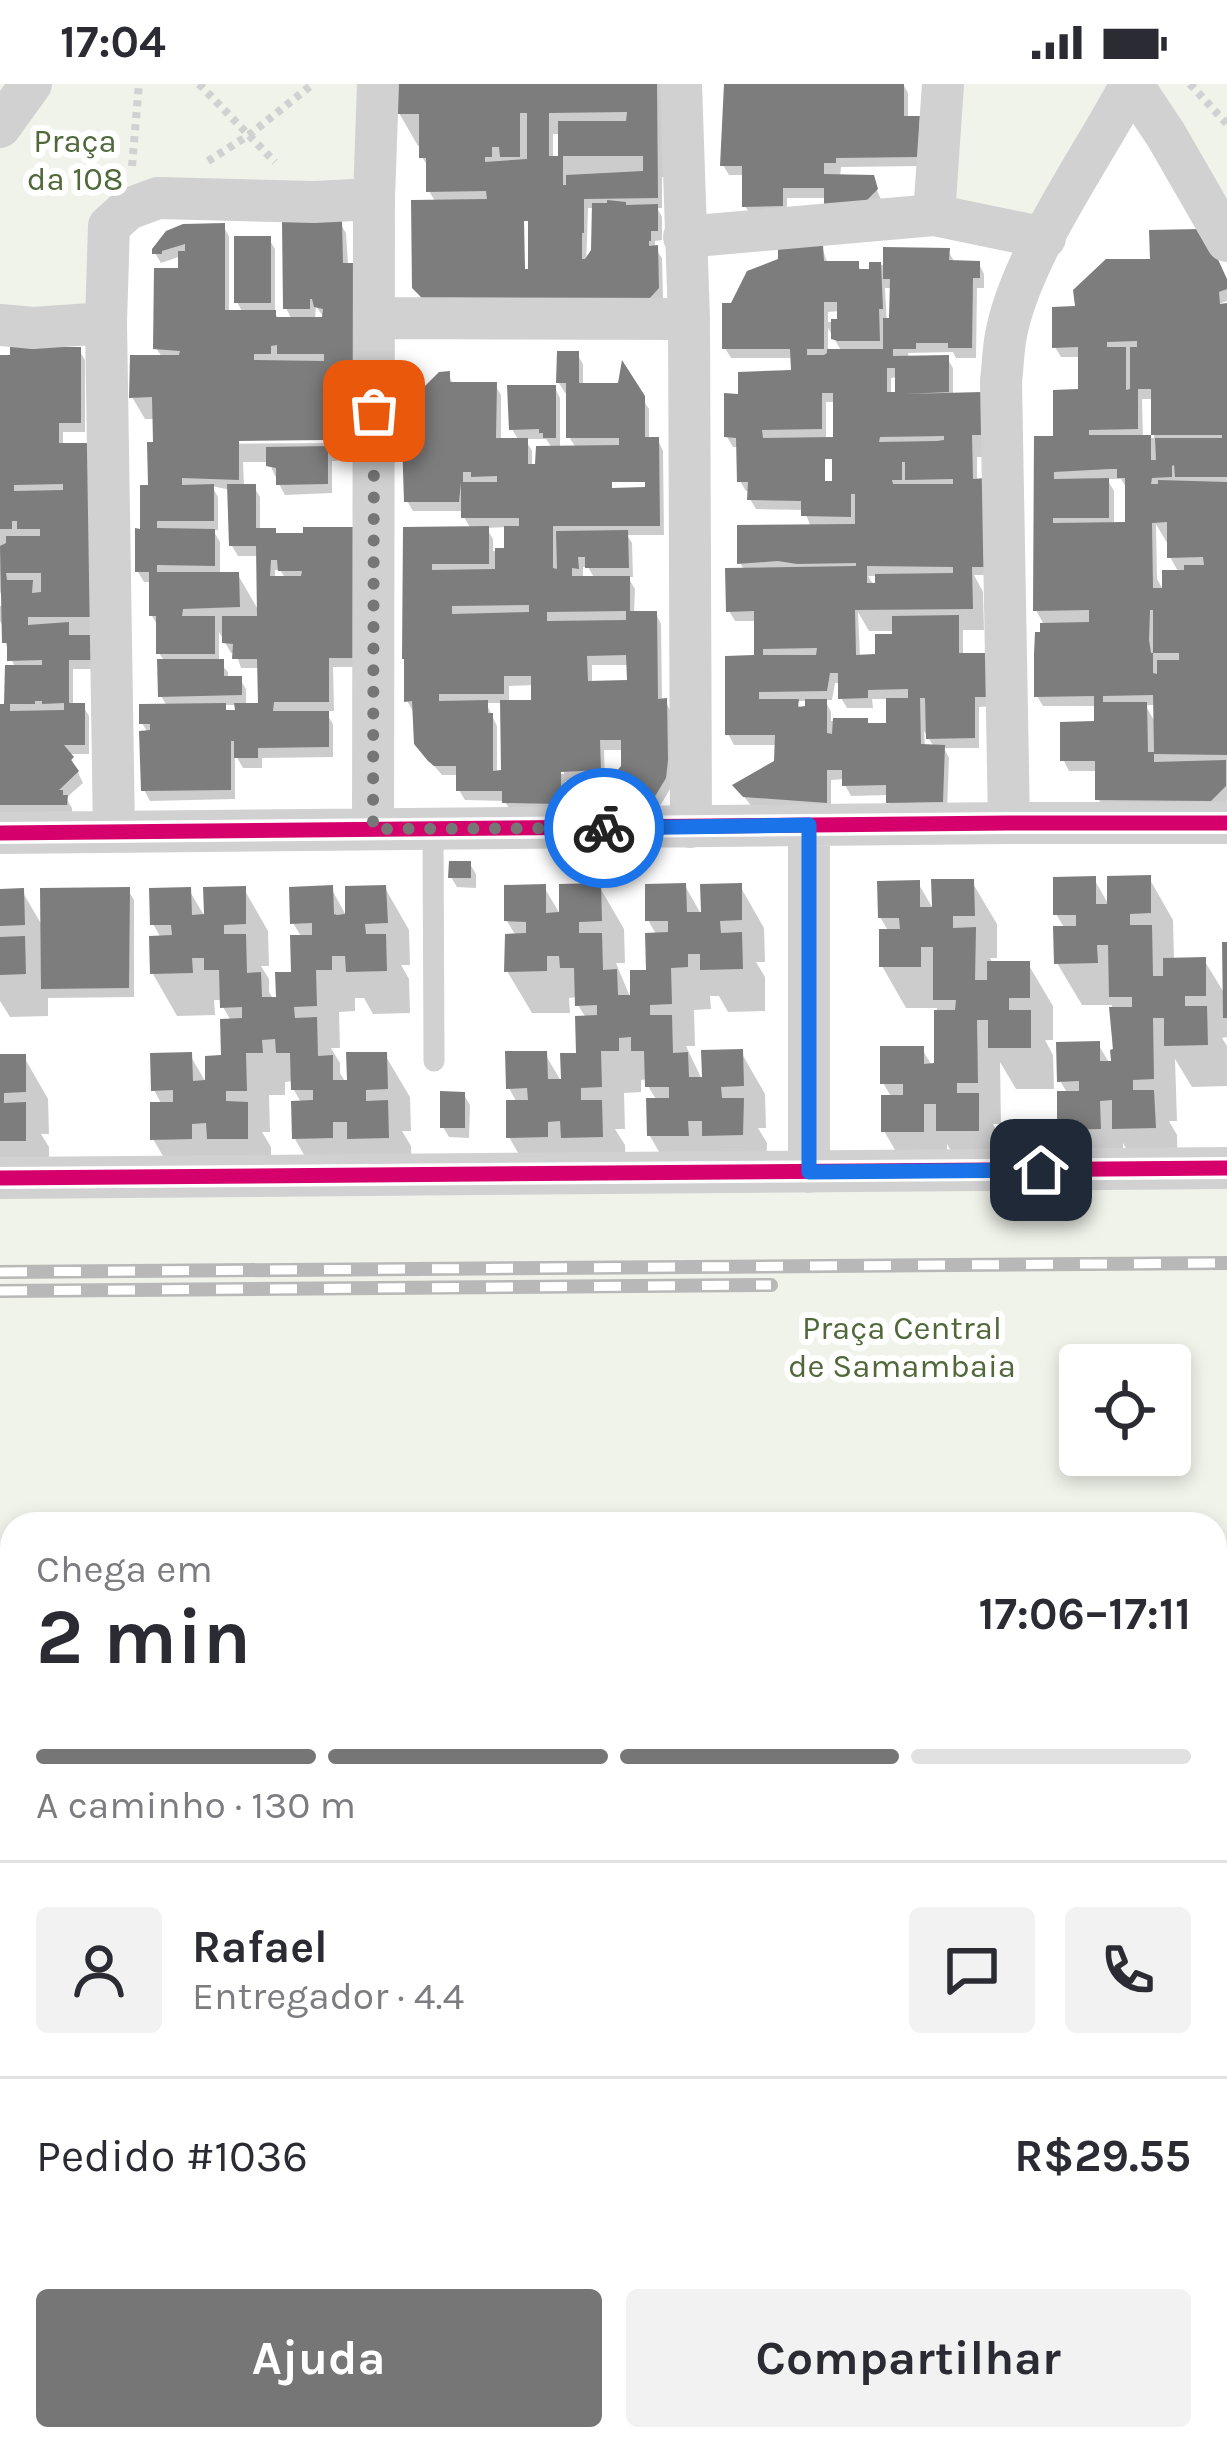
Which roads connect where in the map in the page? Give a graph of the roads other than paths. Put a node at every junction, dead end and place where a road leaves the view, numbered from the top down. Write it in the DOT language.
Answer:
graph roads {
  1 [pos="31,84"];
  2 [pos="378,84"];
  3 [pos="682,84"];
  4 [pos="943,84"];
  5 [pos="1132,84"];
  6 [pos="0,127"];
  7 [pos="374,199"];
  8 [pos="934,215"];
  9 [pos="684,237"];
  10 [pos="1045,238"];
  11 [pos="1227,241"];
  12 [pos="374,318"];
  13 [pos="689,319"];
  14 [pos="106,323"];
  15 [pos="0,325"];
  16 [pos="1009,823"];
  17 [pos="1227,823"];
  18 [pos="809,825"];
  19 [pos="691,827"];
  20 [pos="373,829"];
  21 [pos="434,830"];
  22 [pos="114,832"];
  23 [pos="0,833"];
  24 [pos="434,1061"];
  25 [pos="1227,1168"];
  26 [pos="809,1172"];
  27 [pos="0,1178"];
  1 -- 6 [label="street"];
  2 -- 7 [label="street"];
  3 -- 9 [label="street"];
  4 -- 8 [label="street"];
  5 -- 10 [label="street"];
  5 -- 11 [label="street"];
  7 -- 12 [label="street"];
  7 -- 14 [label="street"];
  8 -- 9 [label="street"];
  8 -- 10 [label="street"];
  9 -- 13 [label="street"];
  10 -- 16 [label="street"];
  12 -- 13 [label="street"];
  12 -- 20 [label="street"];
  13 -- 19 [label="street"];
  14 -- 15 [label="street"];
  14 -- 22 [label="street"];
  16 -- 17 [label="street"];
  16 -- 18 [label="street"];
  18 -- 19 [label="street"];
  18 -- 26 [label="street"];
  19 -- 21 [label="street"];
  20 -- 21 [label="street"];
  20 -- 22 [label="street"];
  21 -- 24 [label="lane"];
  22 -- 23 [label="street"];
  25 -- 26 [label="street"];
  26 -- 27 [label="street"];
}
